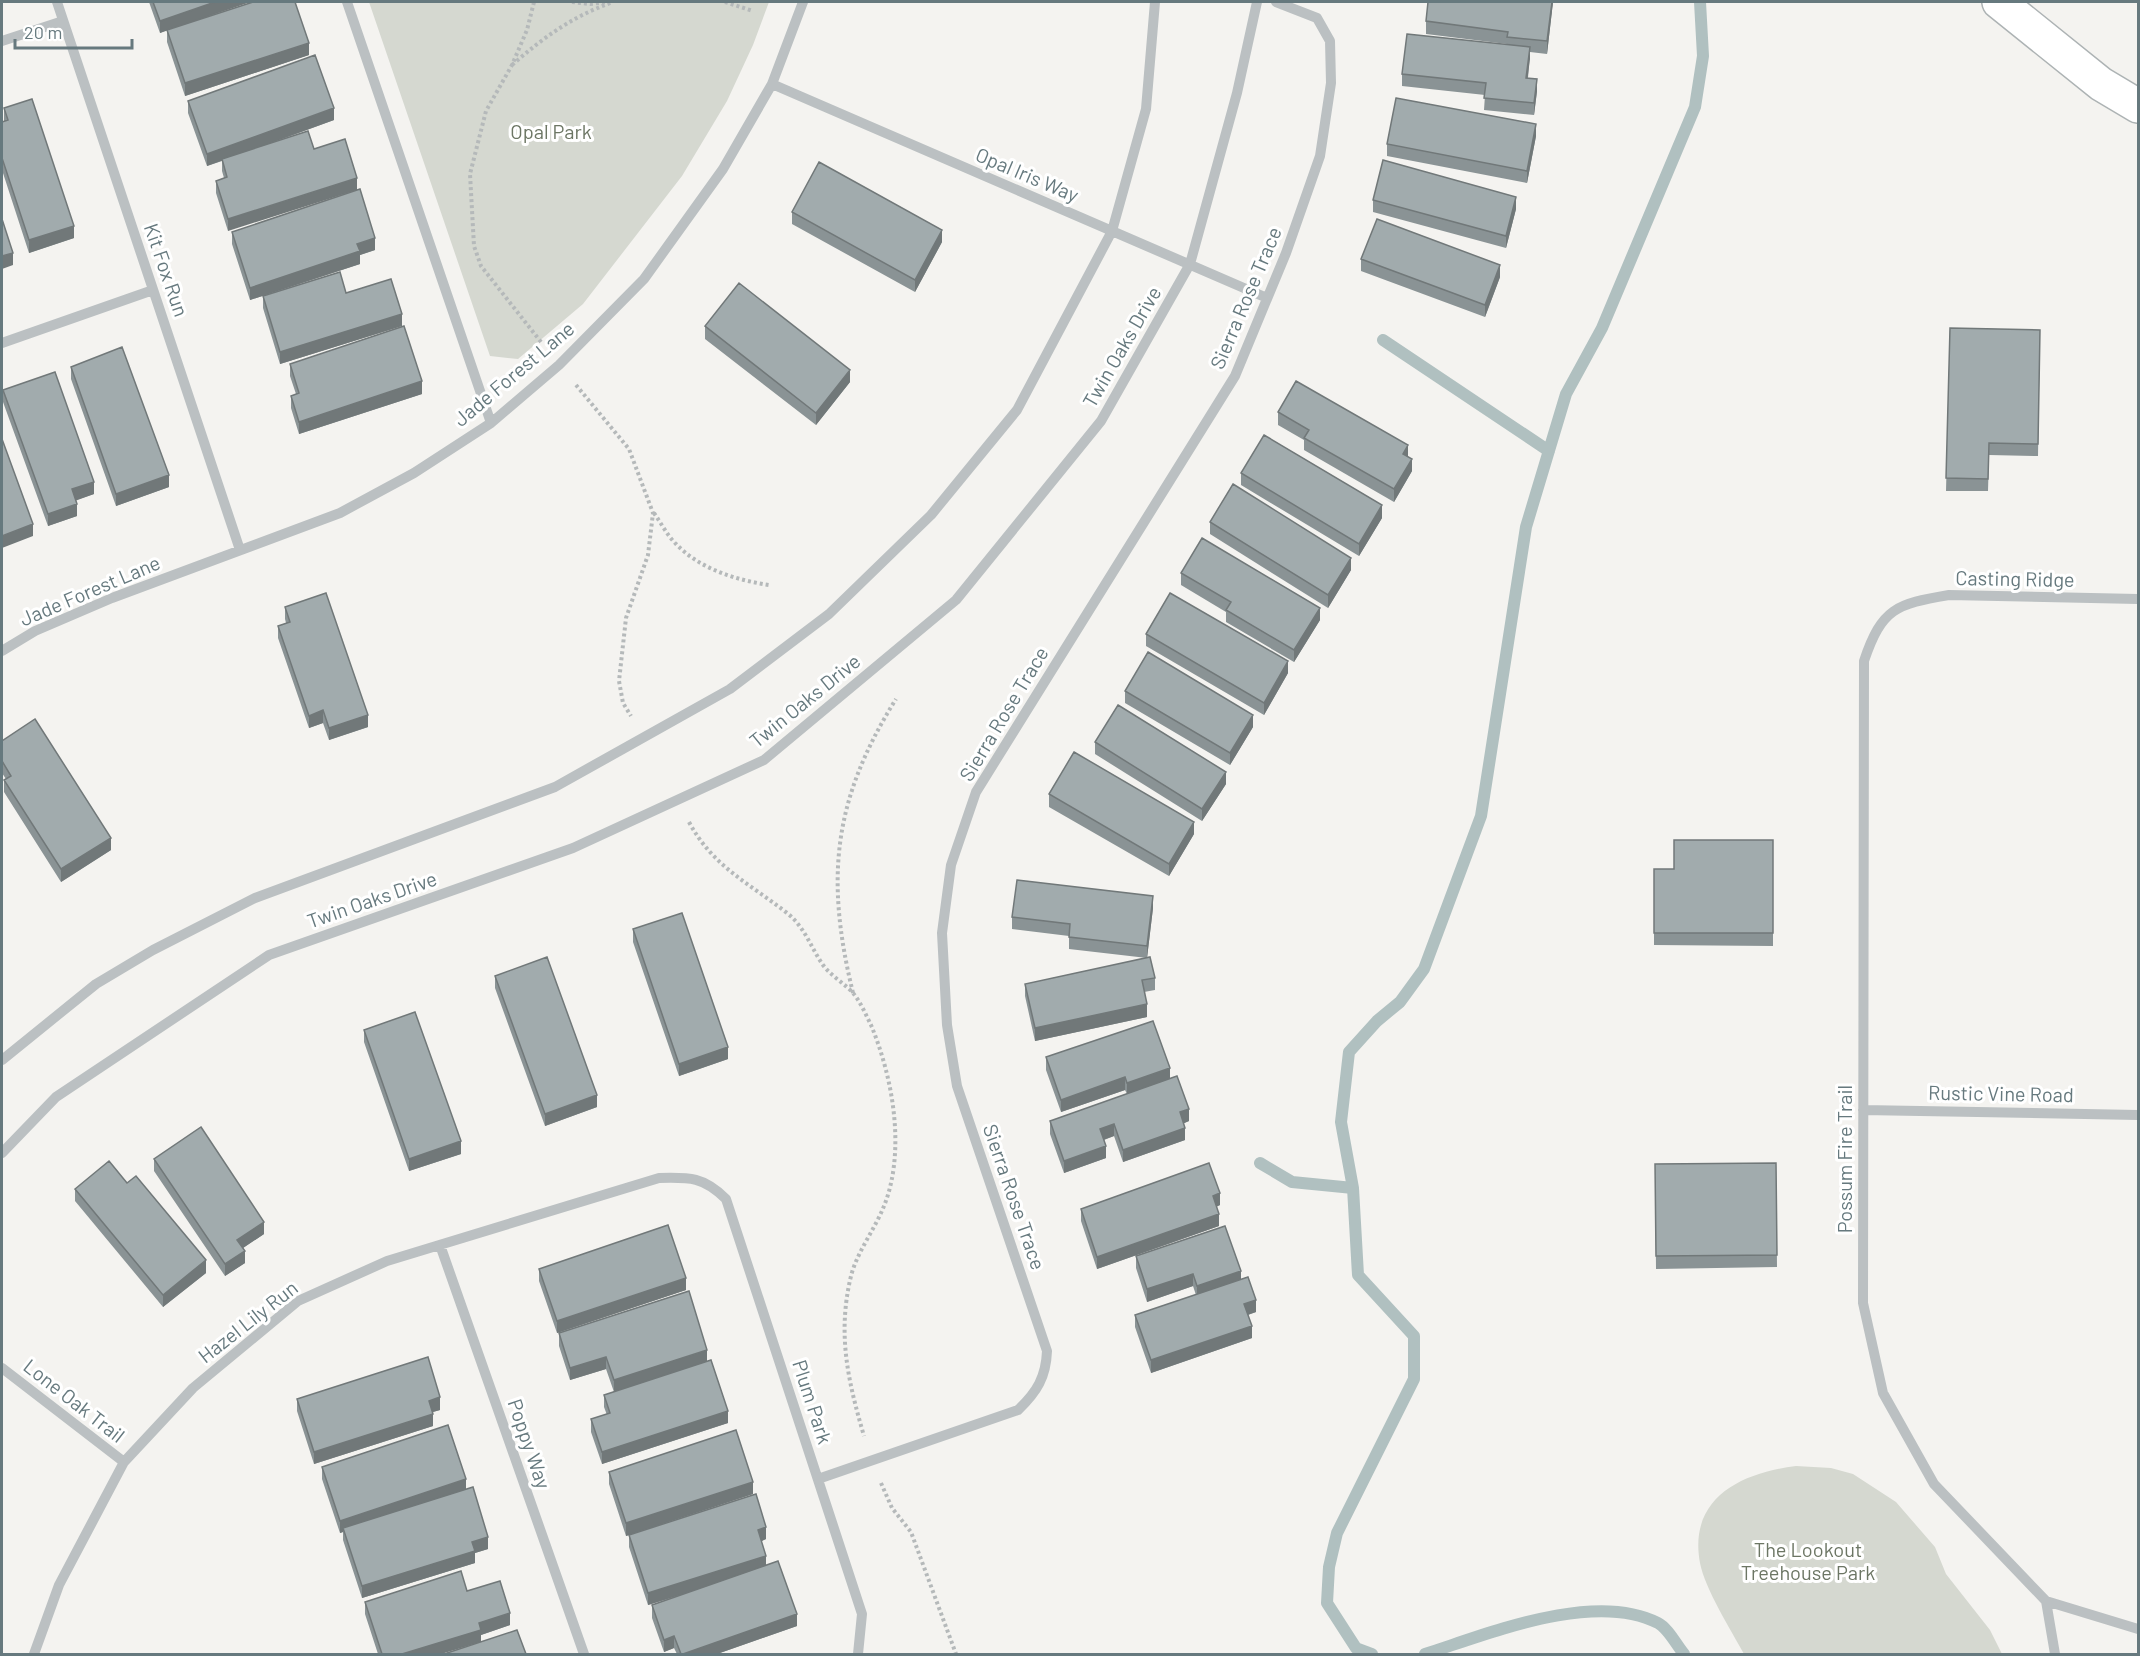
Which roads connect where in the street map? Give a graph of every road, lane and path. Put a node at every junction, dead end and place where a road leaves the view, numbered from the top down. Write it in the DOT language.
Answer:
graph roads {
  1 [pos="57,2"];
  2 [pos="347,2"];
  3 [pos="534,2"];
  4 [pos="572,2"];
  5 [pos="611,2"];
  6 [pos="725,2"];
  7 [pos="802,2"];
  8 [pos="1155,2"];
  9 [pos="1257,2"];
  10 [pos="1276,2"];
  11 [pos="1999,2"];
  12 [pos="753,11"];
  13 [pos="63,21"];
  14 [pos="2,41"];
  15 [pos="512,65"];
  16 [pos="772,84"];
  17 [pos="2139,106"];
  18 [pos="1112,231"];
  19 [pos="1190,264"];
  20 [pos="153,290"];
  21 [pos="1267,298"];
  22 [pos="541,342"];
  23 [pos="2,343"];
  24 [pos="576,385"];
  25 [pos="491,423"];
  26 [pos="653,513"];
  27 [pos="240,550"];
  28 [pos="769,585"];
  29 [pos="2139,599"];
  30 [pos="1893,610"];
  31 [pos="2,651"];
  32 [pos="896,699"];
  33 [pos="644,737"];
  34 [pos="677,800"];
  35 [pos="853,993"];
  36 [pos="2,1060"];
  37 [pos="1863,1110"];
  38 [pos="2139,1115"];
  39 [pos="2,1153"];
  40 [pos="695,1178"];
  41 [pos="440,1245"];
  42 [pos="2,1368"];
  43 [pos="871,1460"];
  44 [pos="124,1462"];
  45 [pos="818,1479"];
  46 [pos="2046,1601"];
  47 [pos="2139,1629"];
  48 [pos="34,1654"];
  49 [pos="584,1654"];
  50 [pos="858,1654"];
  51 [pos="956,1654"];
  52 [pos="2055,1654"];
  1 -- 13 [label="street, Kit Fox Run"];
  2 -- 25 [label="street"];
  3 -- 15 [label="path"];
  4 -- 5 [label="path"];
  5 -- 15 [label="path"];
  6 -- 12 [label="path"];
  7 -- 16 [label="street, Jade Forest Lane"];
  8 -- 18 [label="street, Twin Oaks Drive"];
  9 -- 19 [label="street, Twin Oaks Drive"];
  10 -- 21 [label="street, Sierra Rose Trace"];
  11 -- 17 [label="main road"];
  13 -- 14 [label="street"];
  13 -- 20 [label="street, Kit Fox Run"];
  15 -- 22 [label="path"];
  16 -- 18 [label="street, Opal Iris Way"];
  16 -- 25 [label="street, Jade Forest Lane"];
  18 -- 19 [label="street, Opal Iris Way"];
  18 -- 33 [label="street, Twin Oaks Drive"];
  19 -- 21 [label="street, Opal Iris Way"];
  19 -- 34 [label="street, Twin Oaks Drive"];
  20 -- 23 [label="street"];
  20 -- 27 [label="street, Kit Fox Run"];
  21 -- 43 [label="street, Sierra Rose Trace"];
  24 -- 26 [label="path"];
  25 -- 27 [label="street, Jade Forest Lane"];
  26 -- 28 [label="path"];
  26 -- 33 [label="path"];
  27 -- 31 [label="street, Jade Forest Lane"];
  29 -- 30 [label="street, Casting Ridge"];
  30 -- 37 [label="street, Possum Fire Trail"];
  32 -- 35 [label="path"];
  33 -- 36 [label="street, Twin Oaks Drive"];
  34 -- 35 [label="path"];
  34 -- 39 [label="street, Twin Oaks Drive"];
  35 -- 43 [label="path"];
  37 -- 38 [label="street, Rustic Vine Road"];
  37 -- 46 [label="street, Possum Fire Trail"];
  40 -- 41 [label="street, Hazel Lily Run"];
  40 -- 45 [label="street, Plum Park"];
  41 -- 44 [label="street, Hazel Lily Run"];
  41 -- 49 [label="street, Poppy Way"];
  42 -- 44 [label="street, Lone Oak Trail"];
  43 -- 45 [label="street, Sierra Rose Trace"];
  43 -- 51 [label="path"];
  44 -- 48 [label="street, Hazel Lily Run"];
  45 -- 50 [label="street, Plum Park"];
  46 -- 47 [label="street"];
  46 -- 52 [label="street"];
}
